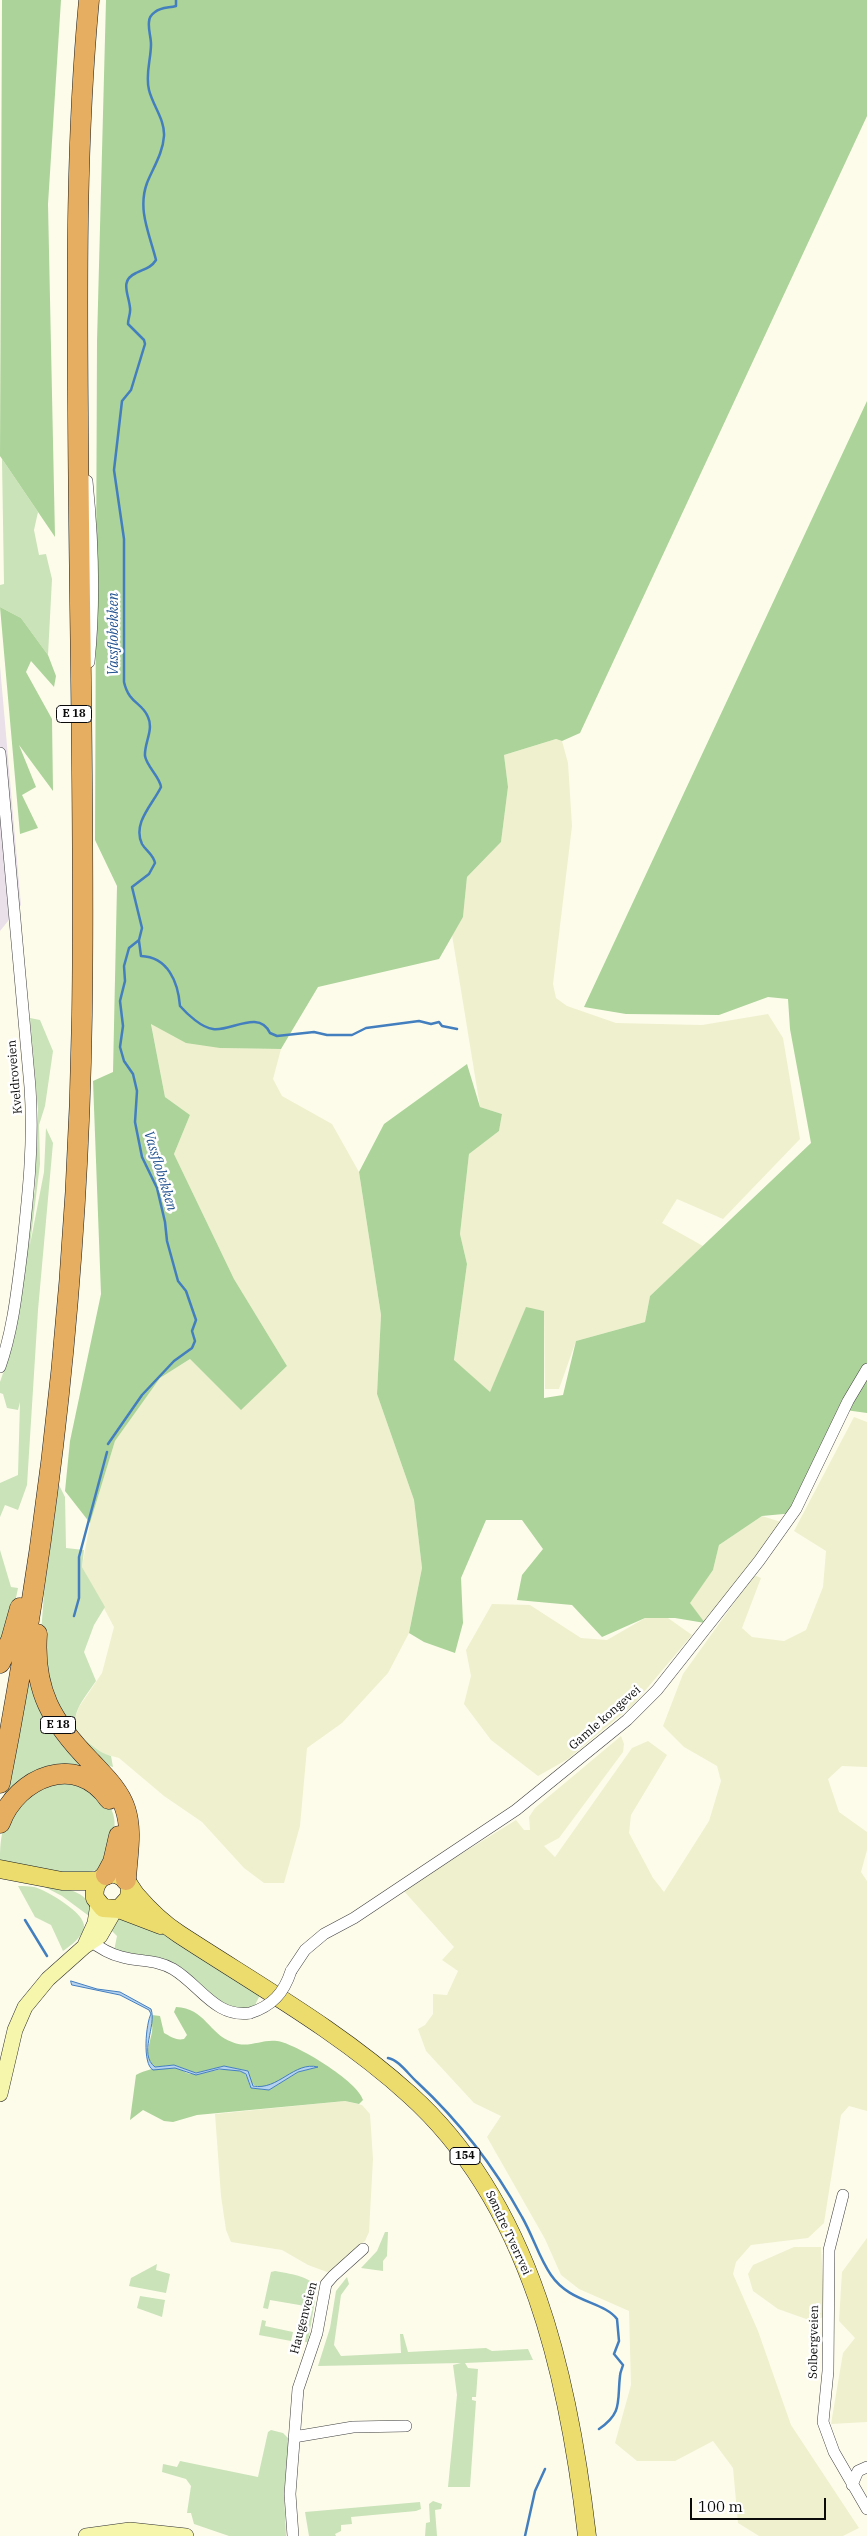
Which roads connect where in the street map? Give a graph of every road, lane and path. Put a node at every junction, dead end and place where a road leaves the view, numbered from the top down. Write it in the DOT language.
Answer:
graph roads {
  1 [pos="82,0"];
  2 [pos="89,0"];
  3 [pos="0,753"];
  4 [pos="0,1367"];
  5 [pos="867,1369"];
  6 [pos="40,1549"];
  7 [pos="30,1574"];
  8 [pos="0,1663"];
  9 [pos="0,1750"];
  10 [pos="0,1783"];
  11 [pos="0,1823"];
  12 [pos="0,1869"];
  13 [pos="111,1893"];
  14 [pos="88,1942"];
  15 [pos="0,2094"];
  16 [pos="843,2194"];
  17 [pos="362,2249"];
  18 [pos="406,2426"];
  19 [pos="294,2437"];
  20 [pos="867,2467"];
  21 [pos="852,2485"];
  22 [pos="867,2509"];
  23 [pos="86,2536"];
  24 [pos="186,2536"];
  25 [pos="293,2536"];
  26 [pos="587,2536"];
  1 -- 7 [label="highway, E 18"];
  2 -- 6 [label="highway, E 18"];
  3 -- 4 [label="street, Kveldroveien"];
  5 -- 14 [label="street, Gamle kongevei, bridge"];
  6 -- 10 [label="highway, E 18"];
  6 -- 13 [label="highway, E 18"];
  7 -- 8 [label="highway, E 18"];
  7 -- 9 [label="highway, E 18"];
  11 -- 13 [label="highway"];
  12 -- 13 [label="main road"];
  13 -- 14 [label="street"];
  13 -- 26 [label="main road, Søndre Tverrvei / 154"];
  14 -- 15 [label="street"];
  16 -- 21 [label="street, Solbergveien"];
  17 -- 19 [label="street, Haugenveien"];
  18 -- 19 [label="street"];
  19 -- 25 [label="street, Haugenveien"];
  20 -- 21 [label="street"];
  21 -- 22 [label="street, Solbergveien"];
  23 -- 24 [label="street"];
}
